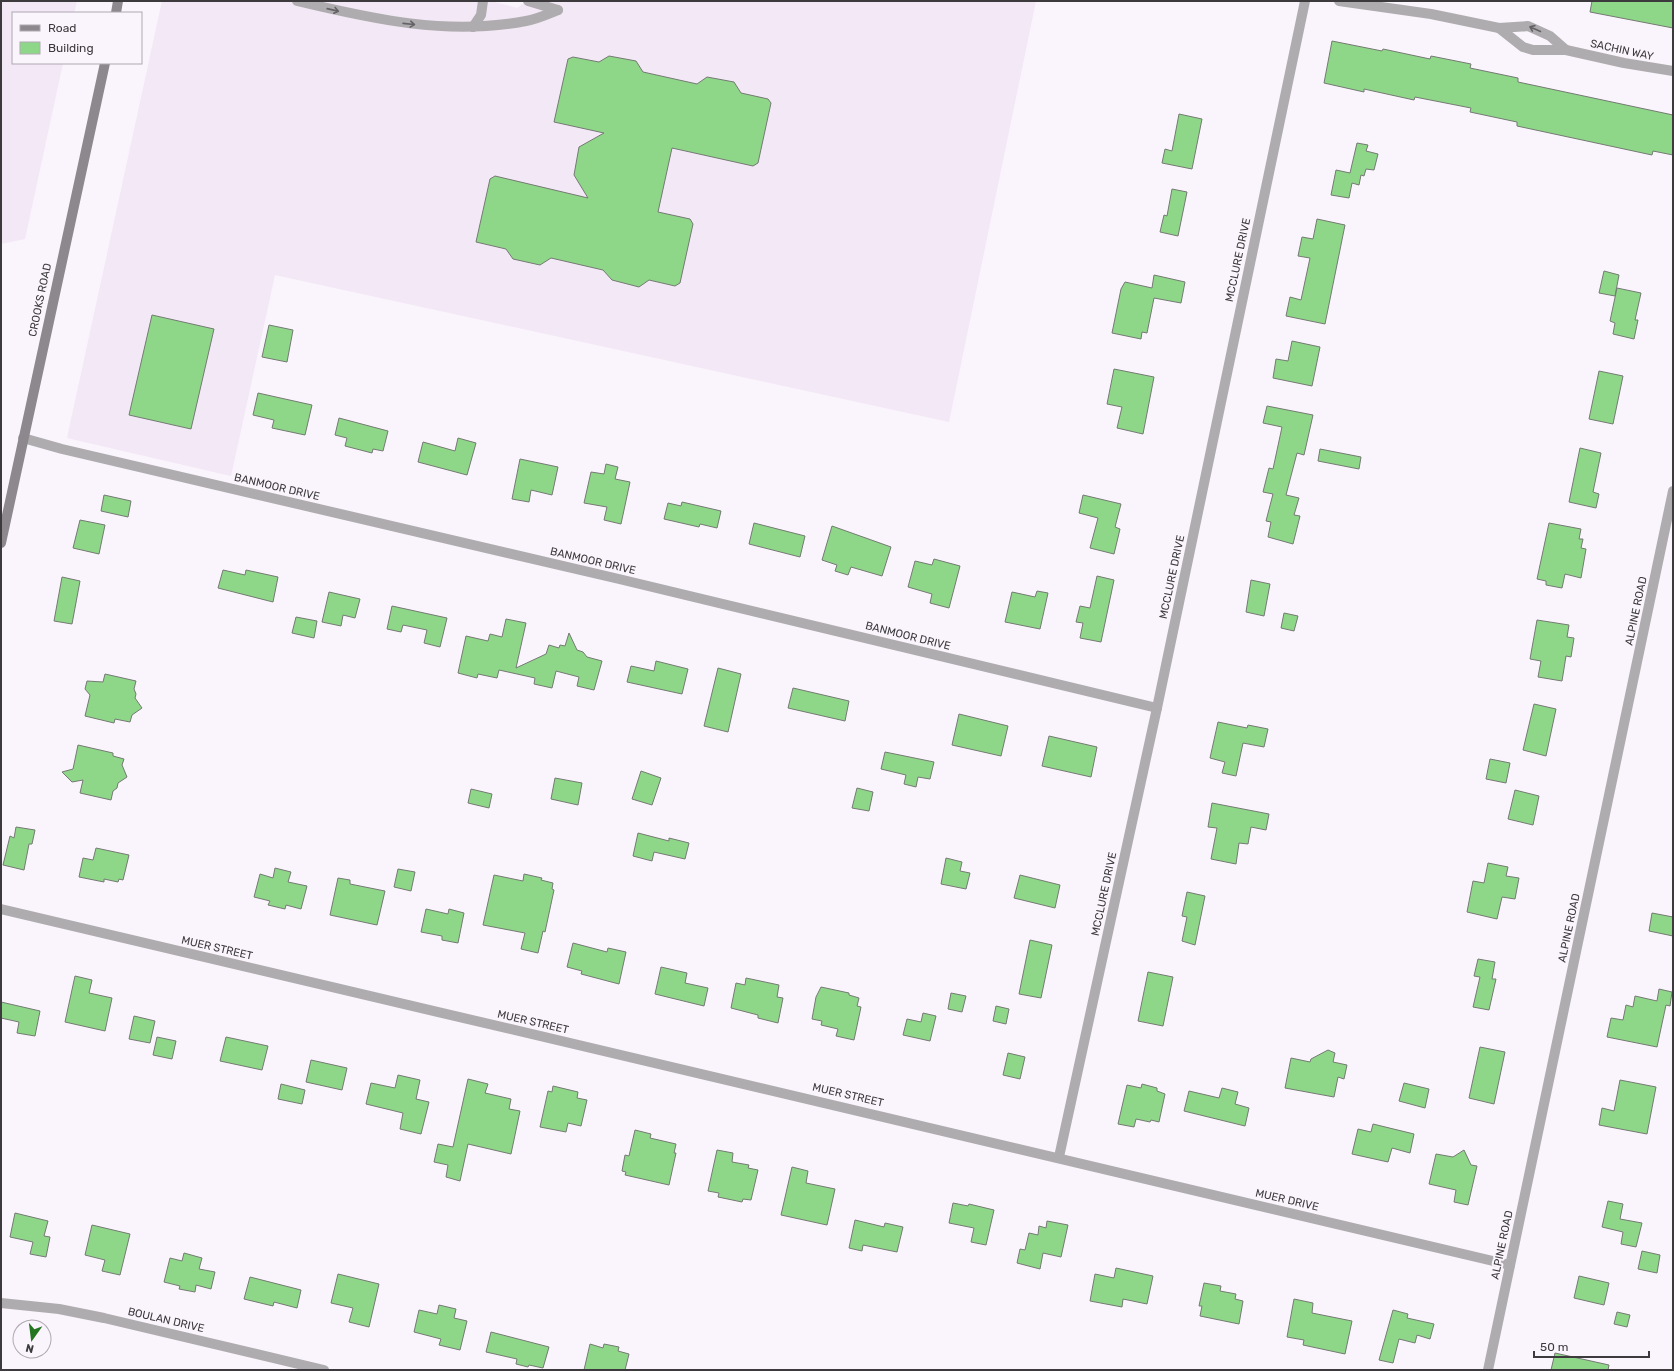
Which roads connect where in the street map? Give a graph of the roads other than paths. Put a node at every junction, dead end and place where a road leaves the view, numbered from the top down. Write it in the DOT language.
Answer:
graph roads {
  1 [pos="118,1"];
  2 [pos="297,1"];
  3 [pos="483,1"];
  4 [pos="528,1"];
  5 [pos="1305,1"];
  6 [pos="1339,1"];
  7 [pos="116,12"];
  8 [pos="473,27"];
  9 [pos="1499,28"];
  10 [pos="1566,50"];
  11 [pos="105,64"];
  12 [pos="1673,71"];
  13 [pos="23,438"];
  14 [pos="1673,491"];
  15 [pos="1,543"];
  16 [pos="1156,708"];
  17 [pos="1,909"];
  18 [pos="1059,1157"];
  19 [pos="1510,1265"];
  20 [pos="1,1303"];
  21 [pos="324,1370"];
  22 [pos="1488,1370"];
  1 -- 7 [label="main road"];
  2 -- 8 [label="street, one-way"];
  3 -- 8 [label="street"];
  4 -- 8 [label="street"];
  5 -- 16 [label="street, MCCLURE DRIVE"];
  6 -- 9 [label="street, SACHIN WAY"];
  9 -- 10 [label="street, SACHIN WAY"];
  10 -- 9 [label="street, SACHIN WAY, one-way"];
  10 -- 12 [label="street, SACHIN WAY"];
  11 -- 13 [label="main road, CROOKS ROAD"];
  13 -- 15 [label="main road, CROOKS ROAD"];
  13 -- 16 [label="street, BANMOOR DRIVE"];
  14 -- 19 [label="street, ALPINE ROAD"];
  16 -- 18 [label="street, MCCLURE DRIVE"];
  17 -- 18 [label="street, MUER STREET"];
  18 -- 19 [label="street, MUER DRIVE"];
  19 -- 22 [label="street, ALPINE ROAD"];
  20 -- 21 [label="street, BOULAN DRIVE"];
}
